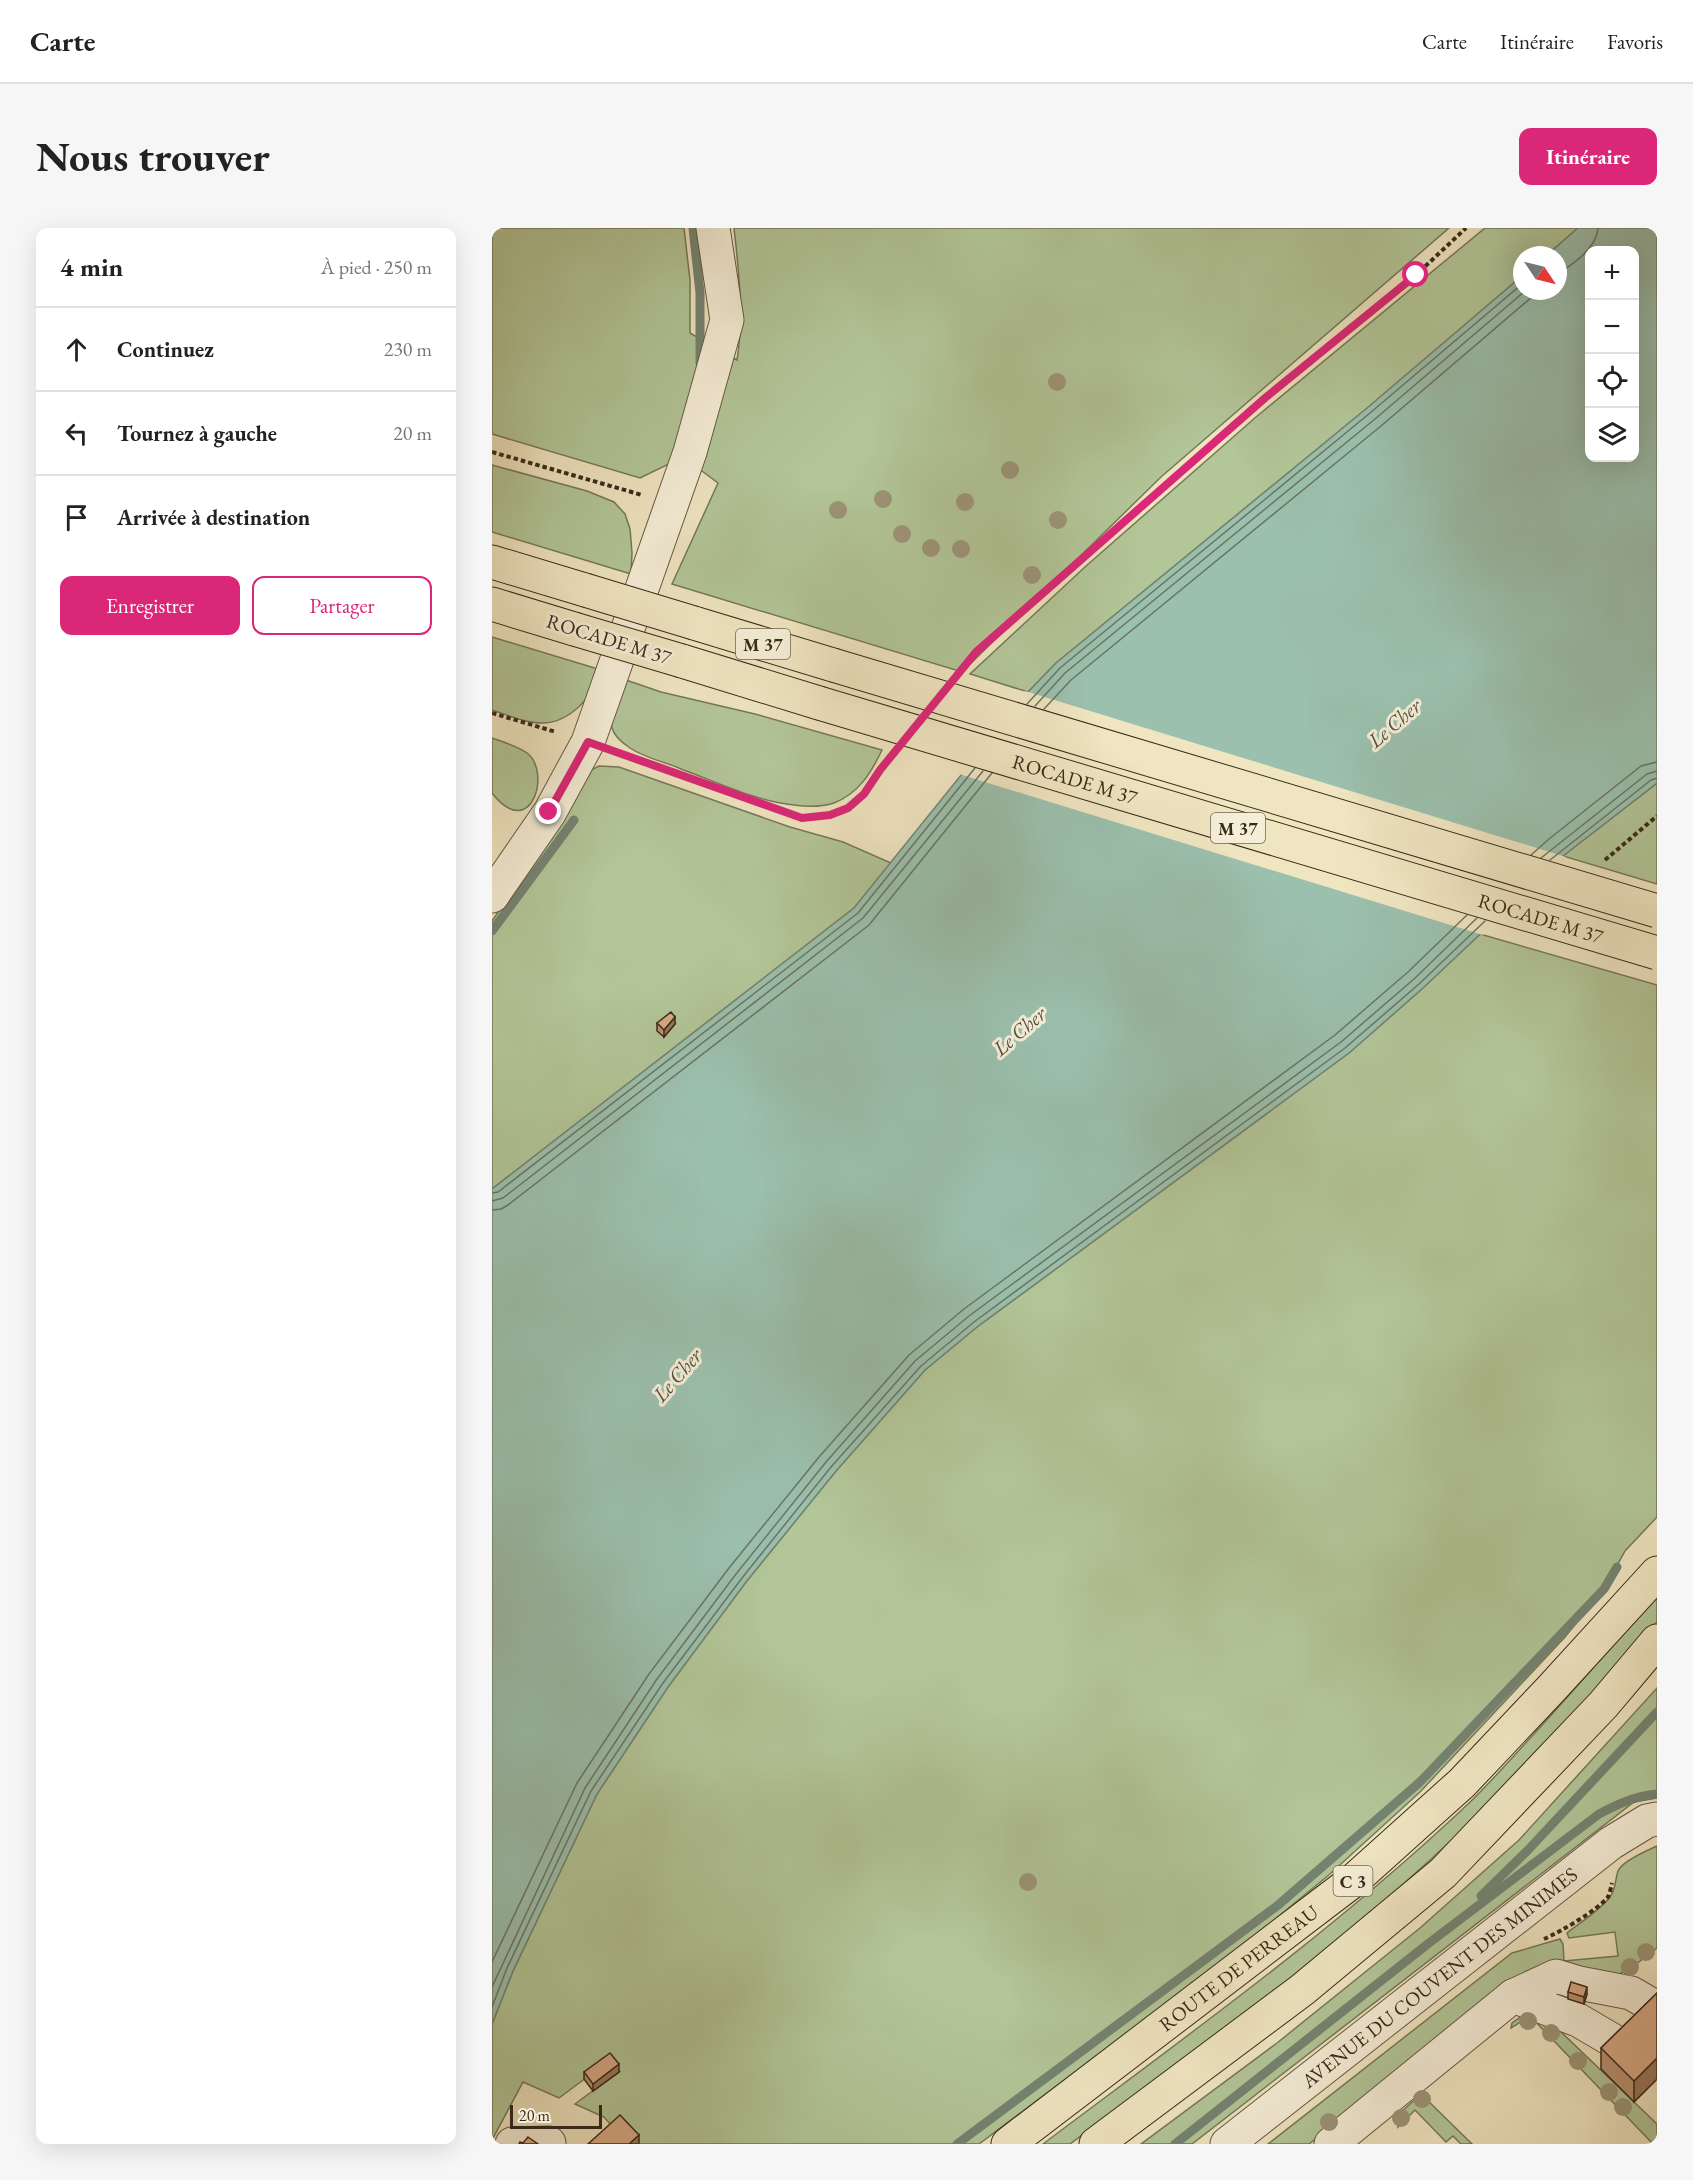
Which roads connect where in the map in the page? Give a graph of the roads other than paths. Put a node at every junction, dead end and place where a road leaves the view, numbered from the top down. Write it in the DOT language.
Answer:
graph roads {
  1 [pos="713,228"];
  2 [pos="492,562"];
  3 [pos="492,604"];
  4 [pos="492,896"];
  5 [pos="1657,911"];
  6 [pos="1657,953"];
  7 [pos="1657,1573"];
  8 [pos="1657,1641"];
  9 [pos="1657,1819"];
  10 [pos="1513,1996"];
  11 [pos="1657,2008"];
  12 [pos="1624,2047"];
  13 [pos="549,2143"];
  14 [pos="512,2144"];
  15 [pos="1008,2144"];
  16 [pos="1096,2144"];
  17 [pos="1227,2144"];
  18 [pos="1331,2144"];
  1 -- 4 [label="street"];
  2 -- 5 [label="main road, ROCADE M 37 / M 37, bridge"];
  3 -- 6 [label="main road, ROCADE M 37 / M 37, bridge"];
  7 -- 15 [label="main road, ROUTE DE PERREAU / C 3"];
  8 -- 16 [label="main road, C 3"];
  9 -- 17 [label="street, AVENUE DU COUVENT DES MINIMES"];
  10 -- 11 [label="street"];
  10 -- 12 [label="street"];
  10 -- 18 [label="street"];
  13 -- 14 [label="street"];
}
